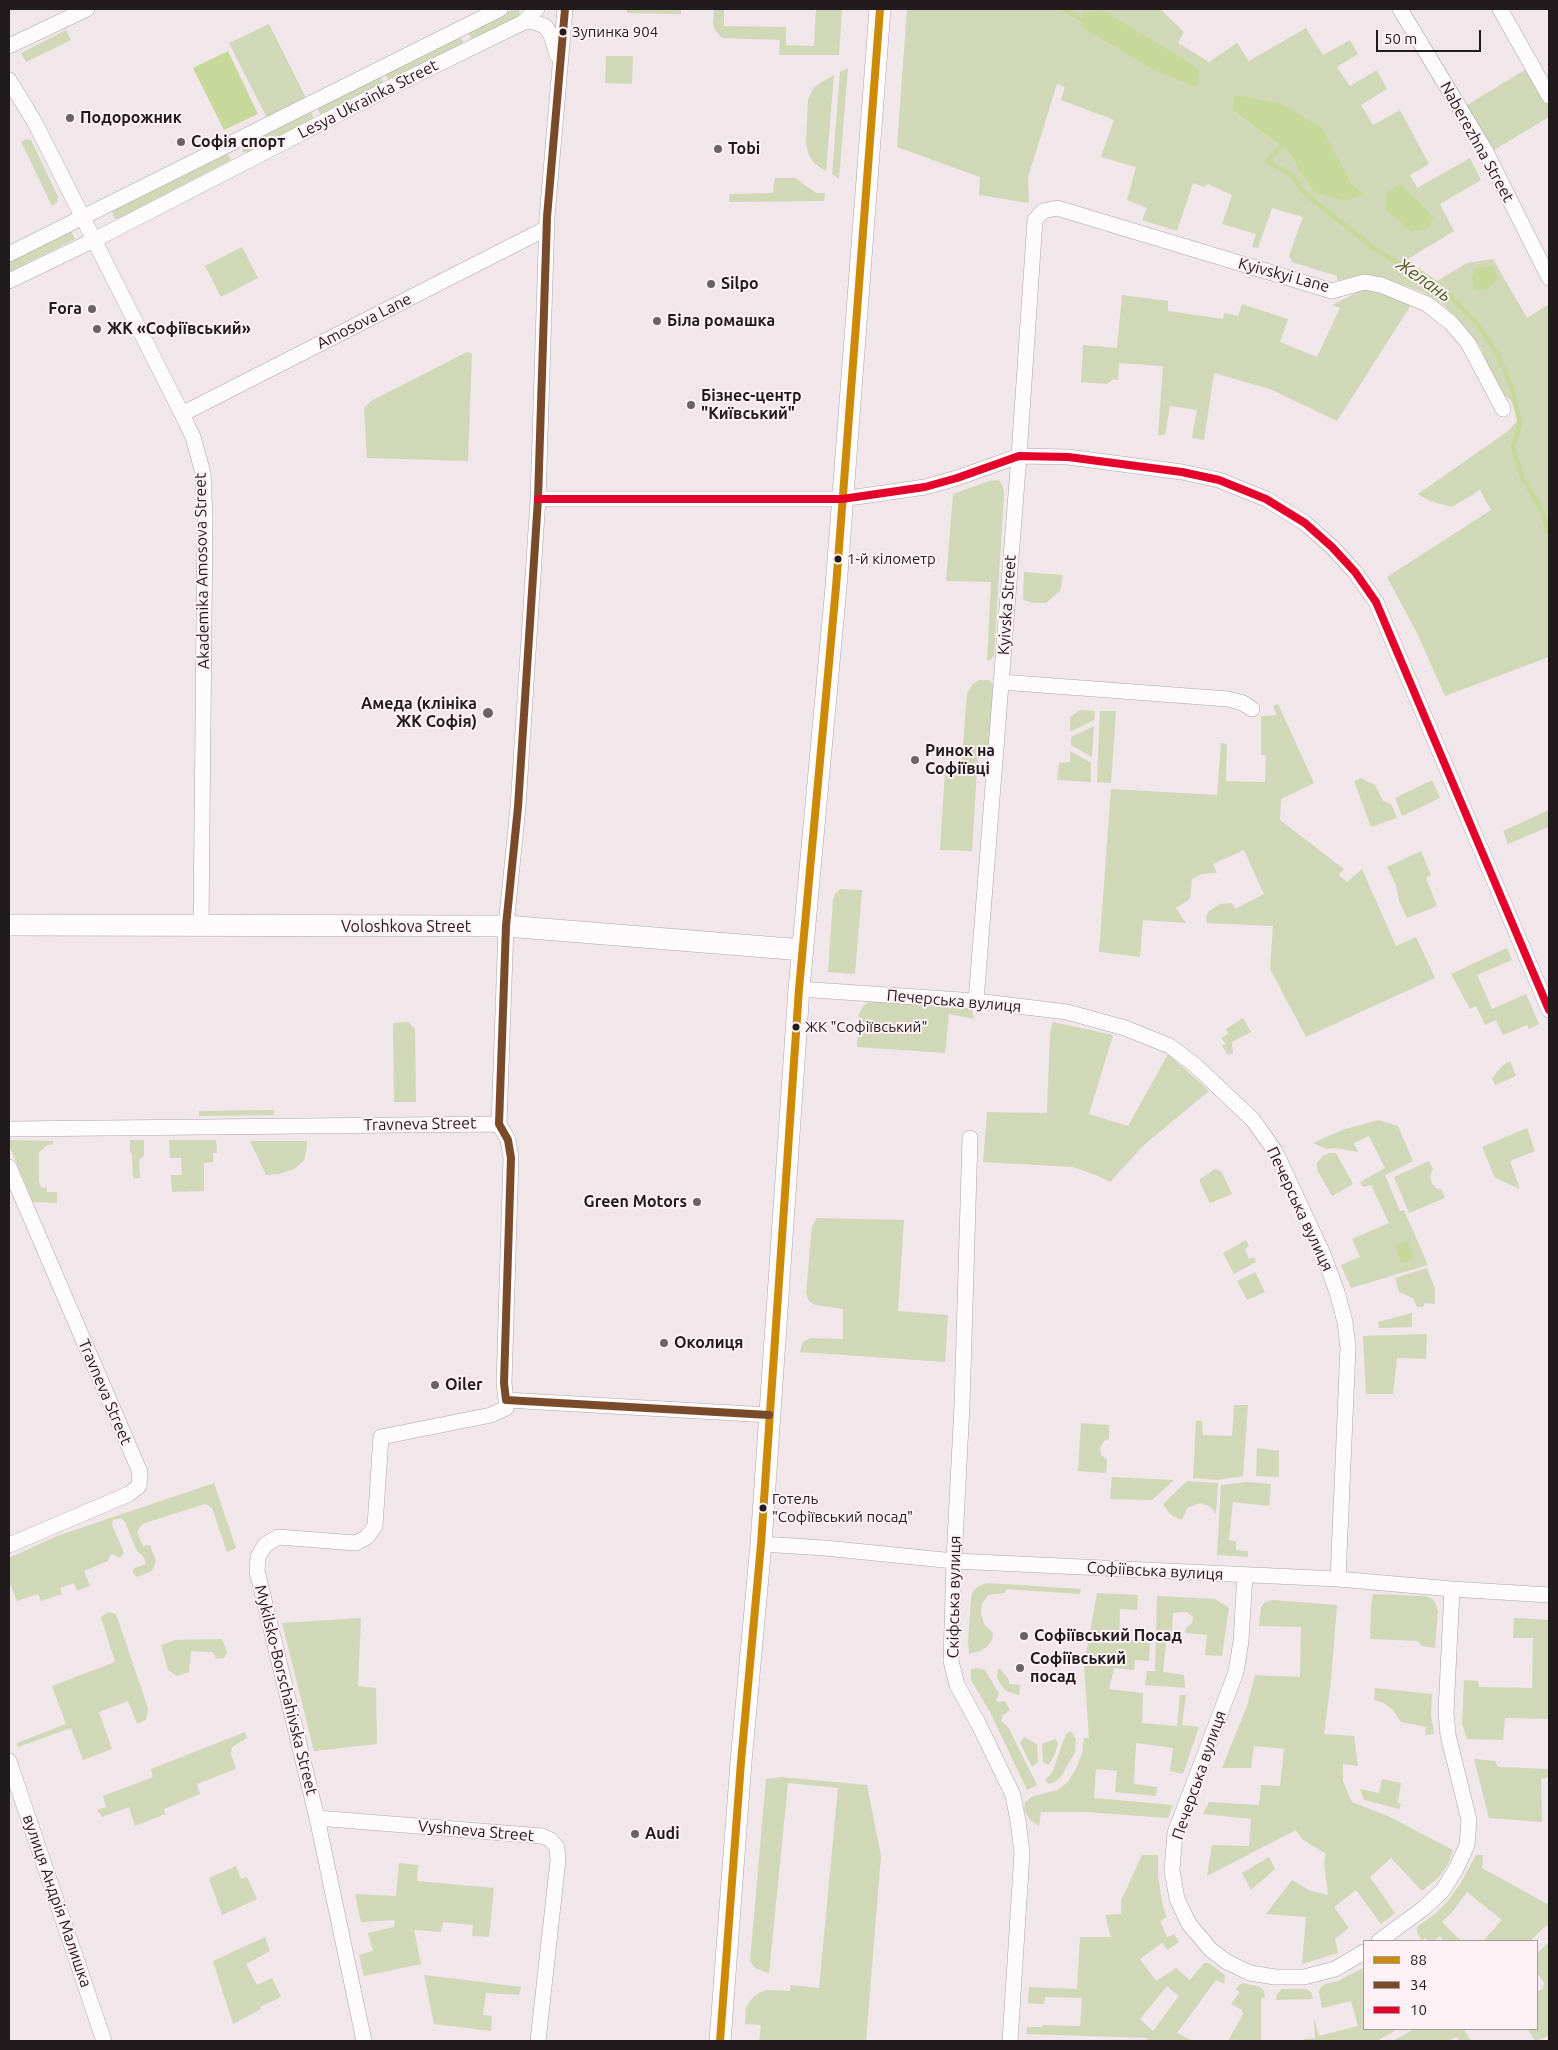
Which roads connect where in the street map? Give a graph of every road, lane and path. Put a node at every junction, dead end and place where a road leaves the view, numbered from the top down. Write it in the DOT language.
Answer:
graph roads {
  1 [pos="87,9"];
  2 [pos="500,9"];
  3 [pos="537,9"];
  4 [pos="565,9"];
  5 [pos="880,9"];
  6 [pos="1400,9"];
  7 [pos="1500,9"];
  8 [pos="523,16"];
  9 [pos="9,46"];
  10 [pos="559,69"];
  11 [pos="9,80"];
  12 [pos="1549,96"];
  13 [pos="236,140"];
  14 [pos="245,161"];
  15 [pos="1043,211"];
  16 [pos="82,218"];
  17 [pos="547,228"];
  18 [pos="94,240"];
  19 [pos="9,254"];
  20 [pos="1549,278"];
  21 [pos="9,281"];
  22 [pos="1503,410"];
  23 [pos="182,414"];
  24 [pos="1019,456"];
  25 [pos="538,499"];
  26 [pos="842,499"];
  27 [pos="1001,682"];
  28 [pos="1252,709"];
  29 [pos="9,926"];
  30 [pos="506,926"];
  31 [pos="201,927"];
  32 [pos="803,950"];
  33 [pos="800,990"];
  34 [pos="976,1001"];
  35 [pos="1549,1010"];
  36 [pos="499,1124"];
  37 [pos="9,1129"];
  38 [pos="970,1138"];
  39 [pos="9,1167"];
  40 [pos="506,1400"];
  41 [pos="769,1415"];
  42 [pos="760,1544"];
  43 [pos="9,1545"];
  44 [pos="954,1561"];
  45 [pos="1245,1575"];
  46 [pos="1338,1579"];
  47 [pos="1452,1590"];
  48 [pos="1549,1595"];
  49 [pos="9,1761"];
  50 [pos="317,1818"];
  51 [pos="1380,1940"];
  52 [pos="1363,1953"];
  53 [pos="104,2041"];
  54 [pos="364,2041"];
  55 [pos="538,2041"];
  56 [pos="720,2041"];
  57 [pos="1010,2041"];
  1 -- 9 [label="street"];
  2 -- 13 [label="street, Lesya Ukrainka Street"];
  3 -- 8 [label="street, Lesya Ukrainka Street"];
  4 -- 10 [label="street"];
  5 -- 26 [label="main road"];
  6 -- 20 [label="street, Naberezhna Street"];
  7 -- 12 [label="street"];
  8 -- 10 [label="street"];
  8 -- 14 [label="street, Lesya Ukrainka Street"];
  10 -- 17 [label="street"];
  11 -- 16 [label="street, Akademika Amosova Street"];
  13 -- 14 [label="street"];
  13 -- 16 [label="street, Lesya Ukrainka Street"];
  14 -- 18 [label="street, Lesya Ukrainka Street"];
  15 -- 22 [label="street, Kyivskyi Lane"];
  15 -- 24 [label="street, Kyivska Street"];
  16 -- 18 [label="street, Akademika Amosova Street"];
  16 -- 19 [label="street, Lesya Ukrainka Street"];
  17 -- 23 [label="street, Amosova Lane"];
  17 -- 25 [label="street"];
  18 -- 21 [label="street, Lesya Ukrainka Street"];
  18 -- 23 [label="street, Akademika Amosova Street"];
  23 -- 31 [label="street, Akademika Amosova Street"];
  24 -- 26 [label="street"];
  24 -- 27 [label="street, Kyivska Street"];
  24 -- 35 [label="street"];
  25 -- 26 [label="street"];
  25 -- 30 [label="street"];
  26 -- 32 [label="main road"];
  27 -- 28 [label="street"];
  27 -- 34 [label="street, Kyivska Street"];
  29 -- 31 [label="main road, Voloshkova Street"];
  30 -- 31 [label="main road, Voloshkova Street"];
  30 -- 32 [label="main road, Voloshkova Street"];
  30 -- 36 [label="street"];
  32 -- 33 [label="main road"];
  33 -- 34 [label="street, Печерська вулиця"];
  33 -- 41 [label="main road"];
  34 -- 46 [label="street, Печерська вулиця"];
  36 -- 37 [label="street, Travneva Street"];
  36 -- 40 [label="street, Travneva Street"];
  38 -- 44 [label="street, Скіфська вулиця"];
  39 -- 43 [label="street, Travneva Street"];
  40 -- 41 [label="street"];
  40 -- 50 [label="street, Mykilsko-Borschahivska Street"];
  41 -- 42 [label="main road"];
  42 -- 44 [label="street, Софіївська вулиця"];
  42 -- 56 [label="main road"];
  44 -- 45 [label="street, Софіївська вулиця"];
  44 -- 57 [label="street, Скіфська вулиця"];
  45 -- 46 [label="street, Софіївська вулиця"];
  45 -- 52 [label="street, Печерська вулиця"];
  46 -- 47 [label="street, Софіївська вулиця"];
  47 -- 48 [label="street, Софіївська вулиця"];
  47 -- 51 [label="street"];
  49 -- 53 [label="street, вулиця Андрія Малишка"];
  50 -- 54 [label="street, Mykilsko-Borschahivska Street"];
  50 -- 55 [label="street, Vyshneva Street"];
}
